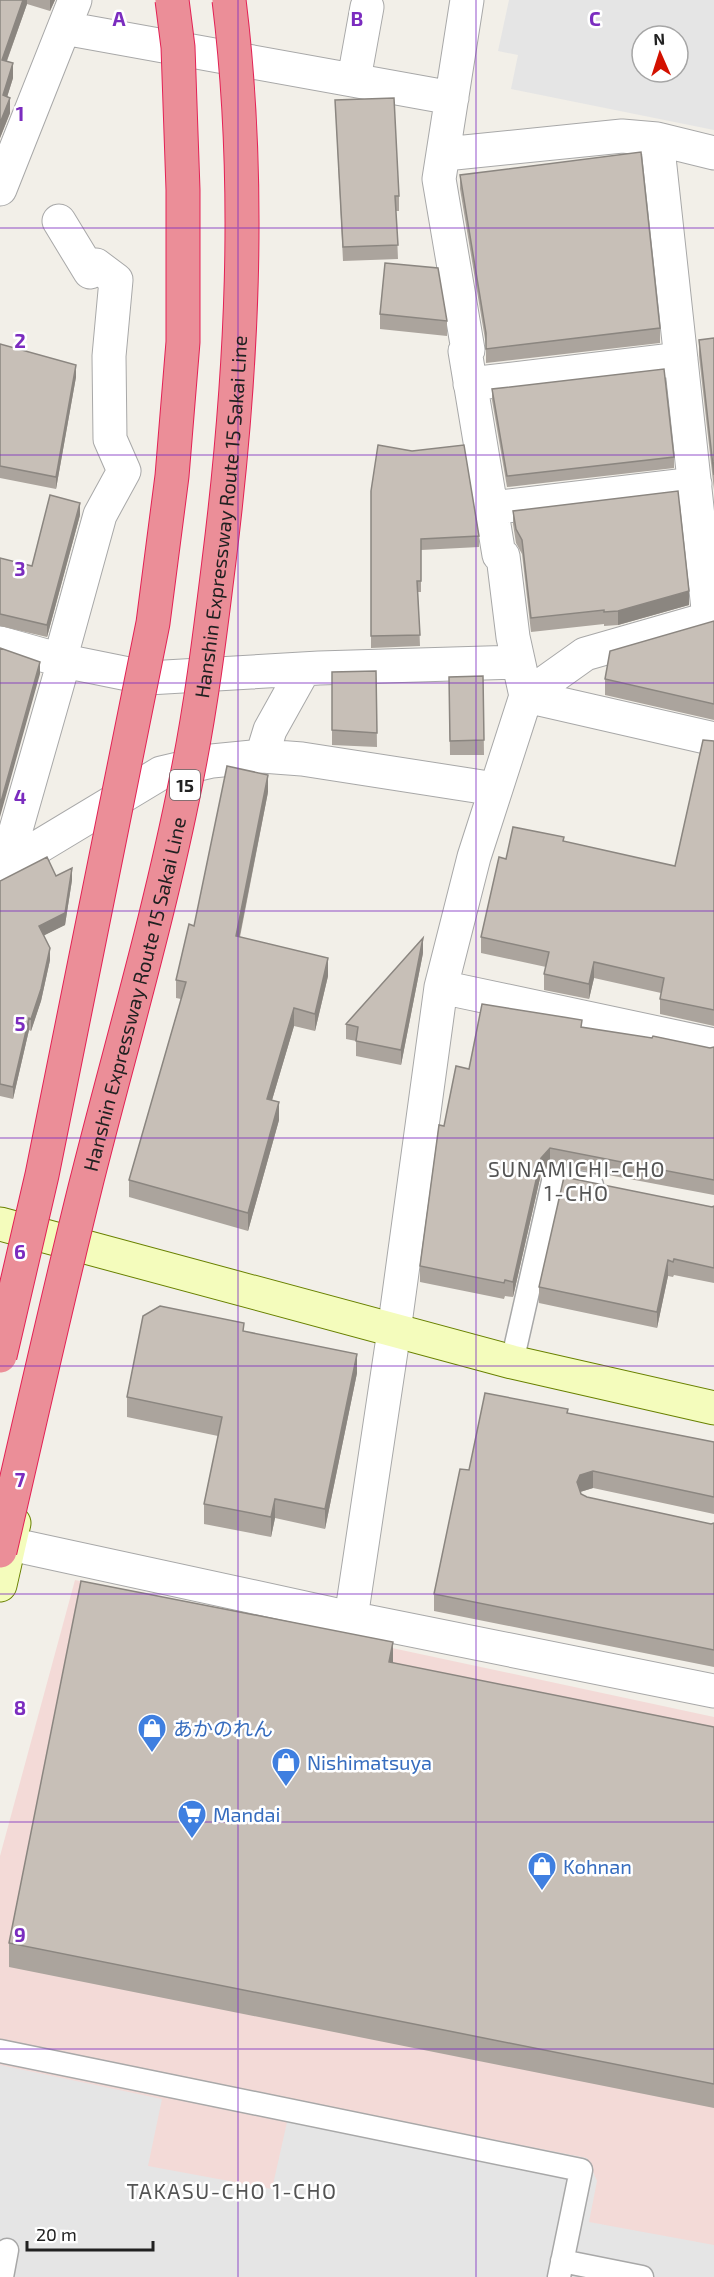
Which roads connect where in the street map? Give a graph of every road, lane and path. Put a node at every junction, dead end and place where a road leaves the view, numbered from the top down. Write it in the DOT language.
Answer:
graph roads {
  1 [pos="172,0"];
  2 [pos="229,0"];
  3 [pos="467,0"];
  4 [pos="367,7"];
  5 [pos="69,14"];
  6 [pos="354,79"];
  7 [pos="452,98"];
  8 [pos="657,139"];
  9 [pos="714,153"];
  10 [pos="445,154"];
  11 [pos="0,189"];
  12 [pos="59,221"];
  13 [pos="681,359"];
  14 [pos="470,384"];
  15 [pos="695,484"];
  16 [pos="491,508"];
  17 [pos="711,617"];
  18 [pos="0,643"];
  19 [pos="62,660"];
  20 [pos="518,662"];
  21 [pos="304,669"];
  22 [pos="526,696"];
  23 [pos="714,739"];
  24 [pos="262,756"];
  25 [pos="495,789"];
  26 [pos="3,869"];
  27 [pos="441,987"];
  28 [pos="714,1045"];
  29 [pos="611,1189"];
  30 [pos="11,1227"];
  31 [pos="77,1247"];
  32 [pos="0,1323"];
  33 [pos="394,1331"];
  34 [pos="0,1356"];
  35 [pos="512,1362"];
  36 [pos="714,1408"];
  37 [pos="5,1547"];
  38 [pos="0,1585"];
  39 [pos="351,1618"];
  40 [pos="714,1691"];
  41 [pos="0,2051"];
  42 [pos="7,2250"];
  43 [pos="560,2269"];
  44 [pos="2,2277"];
  45 [pos="642,2277"];
  1 -- 34 [label="highway, bridge"];
  2 -- 37 [label="highway, Hanshin Expressway Route 15 Sakai Line / 15, bridge"];
  3 -- 7 [label="street"];
  4 -- 6 [label="street"];
  5 -- 6 [label="street"];
  5 -- 11 [label="street"];
  6 -- 7 [label="street"];
  7 -- 10 [label="street"];
  8 -- 9 [label="street"];
  8 -- 10 [label="street"];
  8 -- 13 [label="street"];
  10 -- 14 [label="street"];
  12 -- 19 [label="street"];
  13 -- 14 [label="street"];
  13 -- 15 [label="street"];
  14 -- 16 [label="street"];
  15 -- 16 [label="street"];
  15 -- 17 [label="street"];
  16 -- 20 [label="street"];
  17 -- 22 [label="street"];
  18 -- 19 [label="street"];
  19 -- 21 [label="street"];
  19 -- 26 [label="street"];
  20 -- 21 [label="street"];
  20 -- 22 [label="street"];
  21 -- 24 [label="street"];
  22 -- 23 [label="street"];
  22 -- 25 [label="street"];
  24 -- 25 [label="street"];
  24 -- 26 [label="street"];
  25 -- 27 [label="street"];
  27 -- 28 [label="street"];
  27 -- 33 [label="street"];
  29 -- 35 [label="lane"];
  30 -- 31 [label="street"];
  30 -- 32 [label="street"];
  31 -- 33 [label="street"];
  31 -- 37 [label="street"];
  33 -- 35 [label="street"];
  33 -- 39 [label="street"];
  35 -- 36 [label="street"];
  37 -- 38 [label="street"];
  37 -- 39 [label="street"];
  39 -- 40 [label="street"];
  41 -- 43 [label="lane"];
  42 -- 44 [label="lane"];
  43 -- 45 [label="lane"];
}
